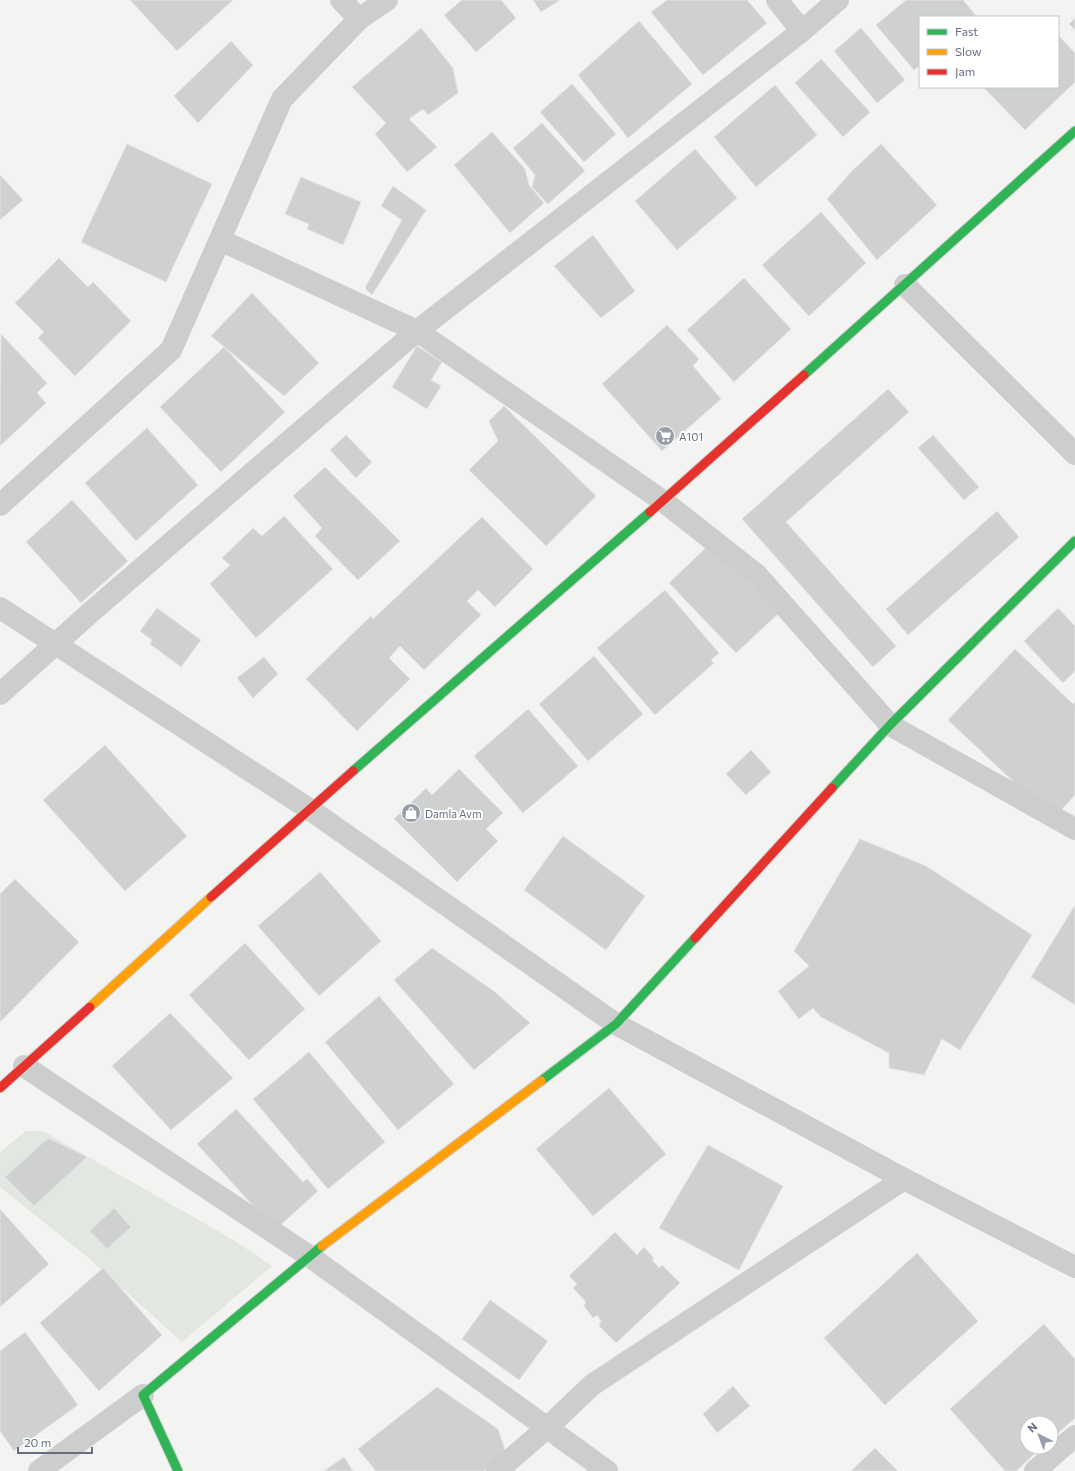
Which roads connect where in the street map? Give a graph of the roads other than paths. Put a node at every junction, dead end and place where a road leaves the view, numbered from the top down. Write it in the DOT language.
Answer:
graph roads {
  1 [pos="341,0"];
  2 [pos="387,0"];
  3 [pos="776,0"];
  4 [pos="838,0"];
  5 [pos="359,19"];
  6 [pos="802,31"];
  7 [pos="1075,131"];
  8 [pos="220,240"];
  9 [pos="904,285"];
  10 [pos="417,331"];
  11 [pos="1075,454"];
  12 [pos="663,501"];
  13 [pos="0,505"];
  14 [pos="1075,541"];
  15 [pos="0,608"];
  16 [pos="54,645"];
  17 [pos="0,694"];
  18 [pos="890,725"];
  19 [pos="309,809"];
  20 [pos="1075,829"];
  21 [pos="616,1024"];
  22 [pos="24,1066"];
  23 [pos="0,1088"];
  24 [pos="904,1179"];
  25 [pos="308,1256"];
  26 [pos="1075,1267"];
  27 [pos="144,1395"];
  28 [pos="548,1427"];
  29 [pos="1075,1436"];
  30 [pos="39,1471"];
  31 [pos="178,1471"];
  32 [pos="497,1471"];
  33 [pos="607,1471"];
  34 [pos="1035,1471"];
  1 -- 5 [label="street"];
  2 -- 5 [label="street"];
  3 -- 6 [label="street"];
  4 -- 6 [label="street"];
  5 -- 8 [label="street"];
  6 -- 10 [label="street"];
  7 -- 9 [label="street"];
  8 -- 10 [label="street"];
  8 -- 13 [label="street"];
  9 -- 11 [label="street"];
  9 -- 12 [label="street"];
  10 -- 12 [label="street"];
  10 -- 16 [label="street"];
  12 -- 18 [label="street"];
  12 -- 19 [label="street"];
  14 -- 18 [label="street"];
  15 -- 16 [label="street"];
  16 -- 17 [label="street"];
  16 -- 19 [label="street"];
  18 -- 20 [label="street"];
  18 -- 21 [label="street"];
  19 -- 21 [label="street"];
  19 -- 22 [label="street"];
  21 -- 24 [label="street"];
  21 -- 25 [label="street"];
  22 -- 23 [label="street"];
  22 -- 25 [label="street"];
  24 -- 26 [label="street"];
  24 -- 28 [label="street"];
  25 -- 27 [label="street"];
  25 -- 28 [label="street"];
  27 -- 30 [label="street"];
  27 -- 31 [label="street"];
  28 -- 32 [label="street"];
  28 -- 33 [label="street"];
  29 -- 34 [label="street"];
}
